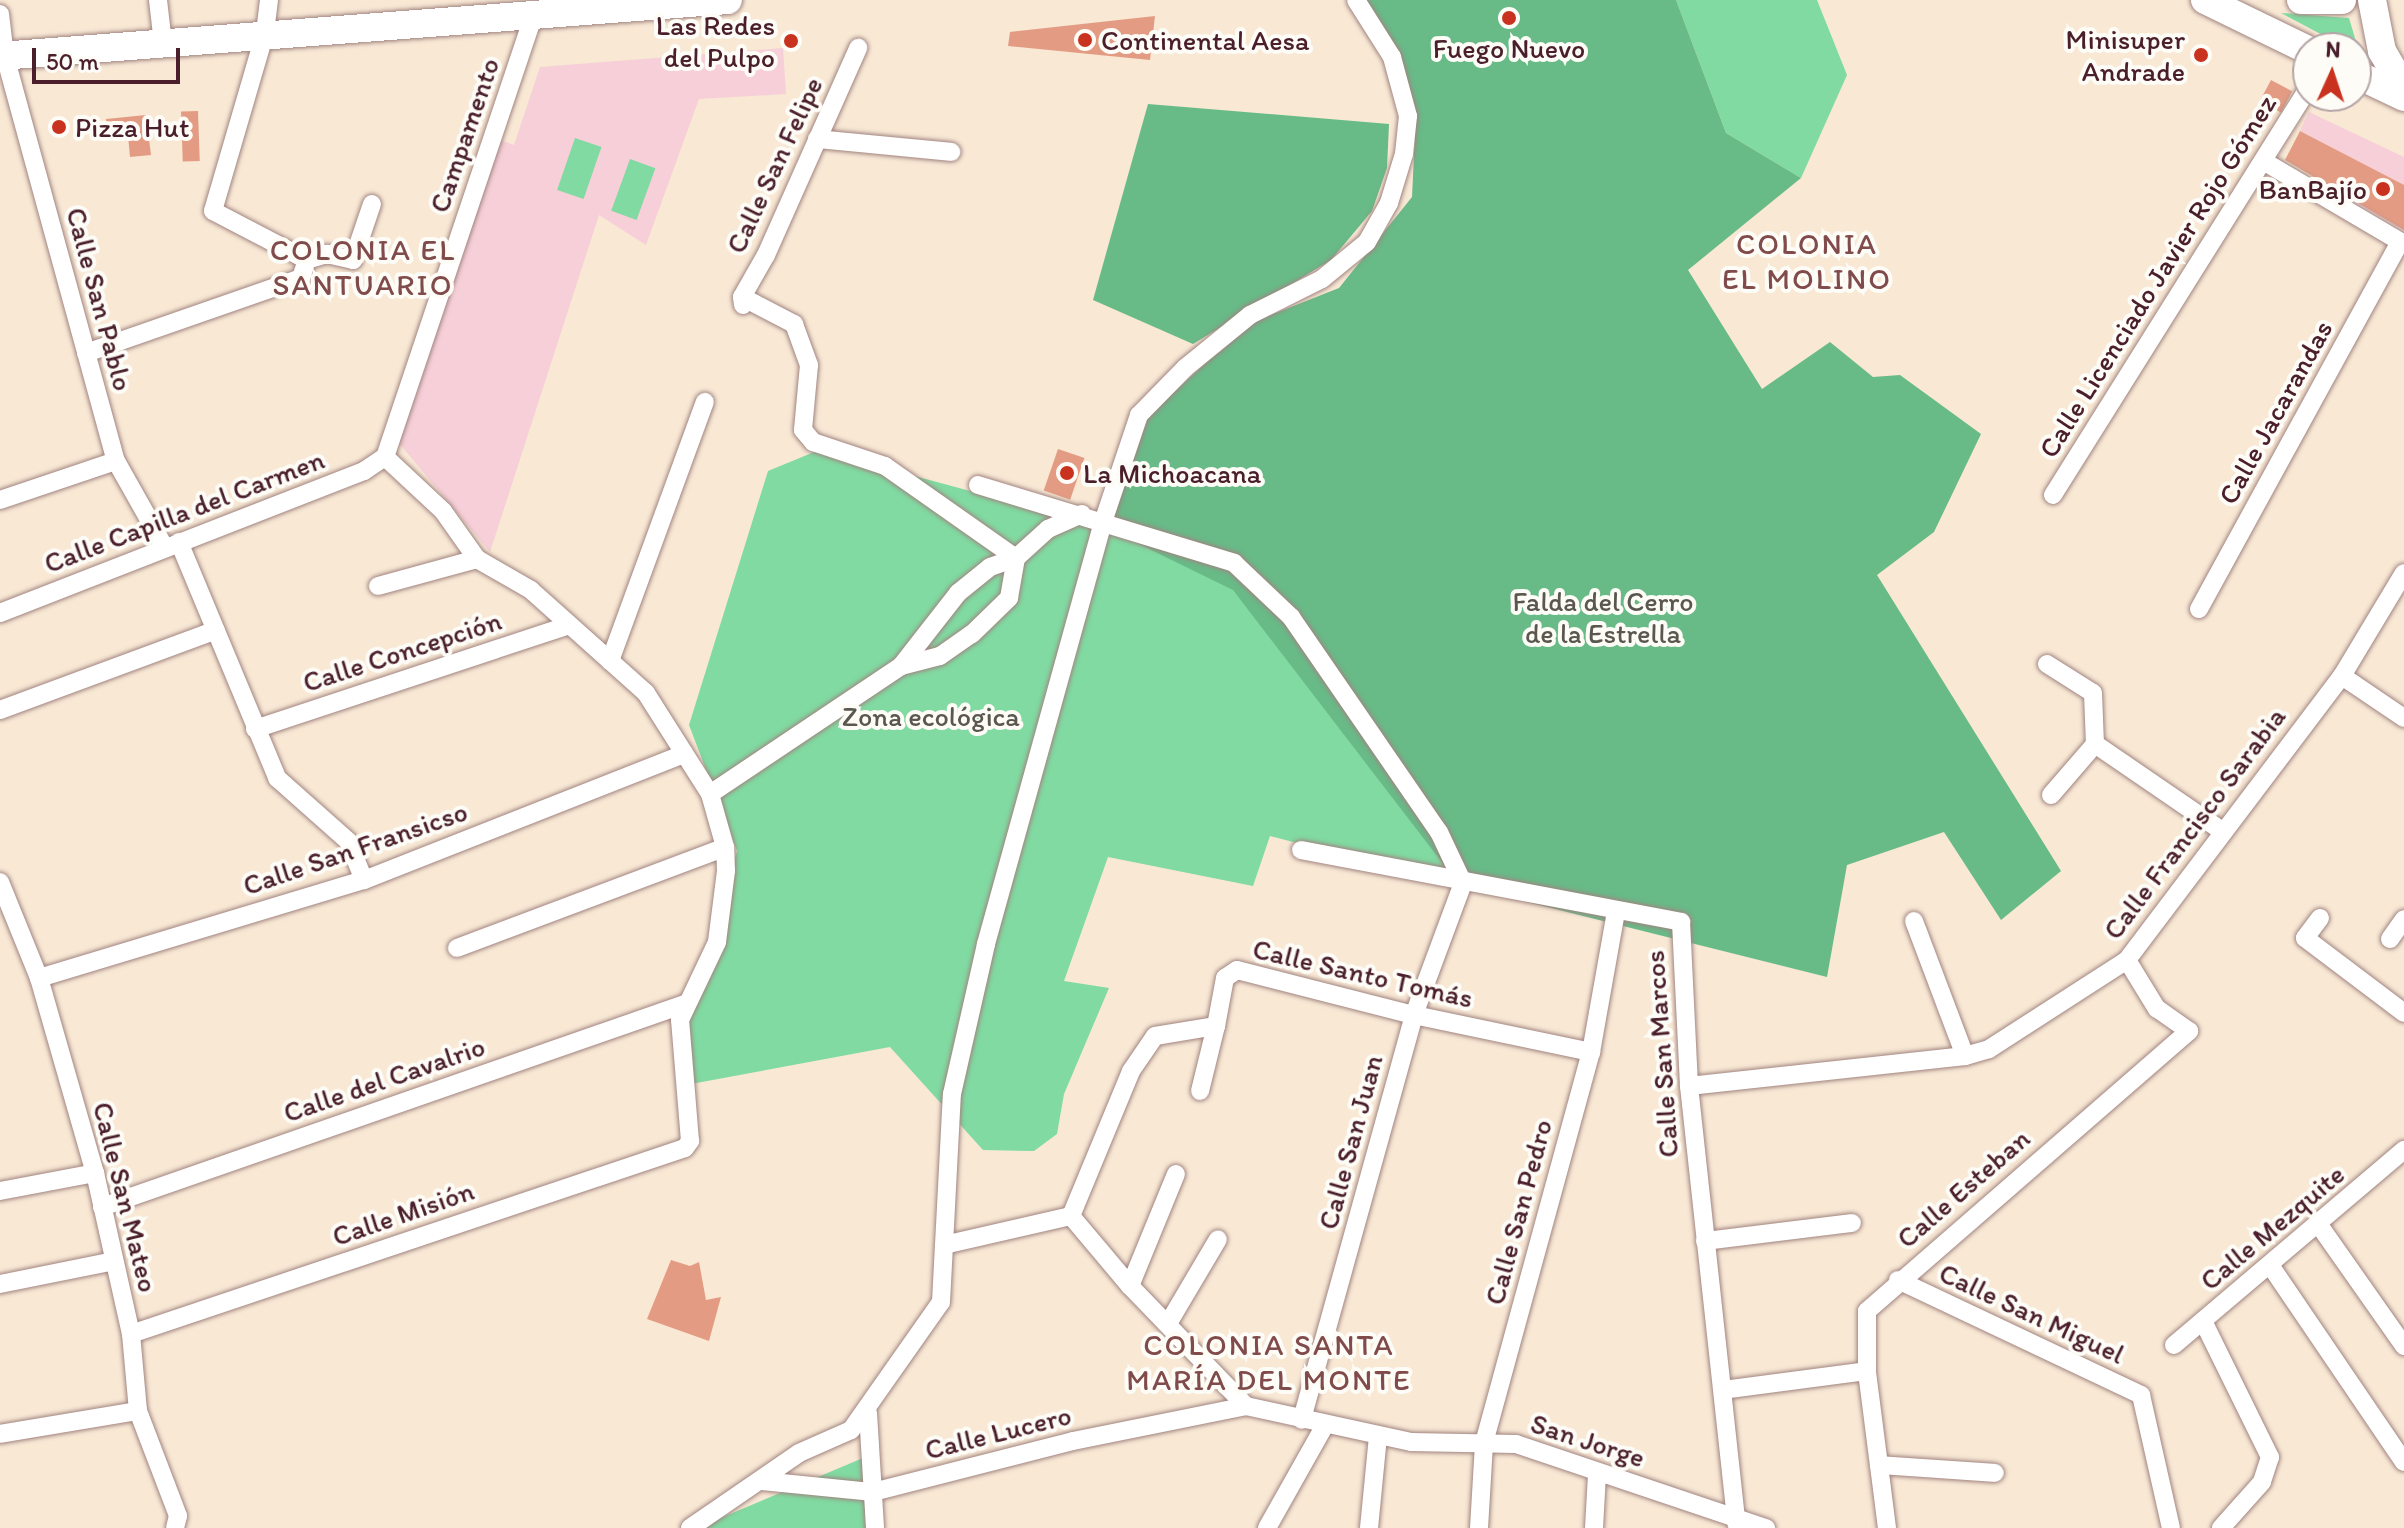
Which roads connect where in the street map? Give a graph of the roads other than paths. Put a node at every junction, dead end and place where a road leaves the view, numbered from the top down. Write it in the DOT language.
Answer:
graph roads {
  1 [pos="158,0"];
  2 [pos="269,0"];
  3 [pos="728,0"];
  4 [pos="1356,0"];
  5 [pos="2205,0"];
  6 [pos="2301,0"];
  7 [pos="2342,0"];
  8 [pos="2372,0"];
  9 [pos="534,13"];
  10 [pos="0,14"];
  11 [pos="265,33"];
  12 [pos="2292,42"];
  13 [pos="163,43"];
  14 [pos="858,48"];
  15 [pos="2,56"];
  16 [pos="2372,82"];
  17 [pos="2404,89"];
  18 [pos="2404,97"];
  19 [pos="2294,112"];
  20 [pos="817,139"];
  21 [pos="951,152"];
  22 [pos="2265,162"];
  23 [pos="372,204"];
  24 [pos="2402,243"];
  25 [pos="307,260"];
  26 [pos="86,353"];
  27 [pos="705,402"];
  28 [pos="385,457"];
  29 [pos="116,461"];
  30 [pos="978,485"];
  31 [pos="2053,495"];
  32 [pos="0,500"];
  33 [pos="1082,514"];
  34 [pos="1103,522"];
  35 [pos="172,545"];
  36 [pos="1016,558"];
  37 [pos="477,559"];
  38 [pos="2404,573"];
  39 [pos="378,586"];
  40 [pos="2199,609"];
  41 [pos="0,613"];
  42 [pos="567,626"];
  43 [pos="216,630"];
  44 [pos="610,661"];
  45 [pos="2047,664"];
  46 [pos="901,666"];
  47 [pos="2342,676"];
  48 [pos="0,710"];
  49 [pos="2404,718"];
  50 [pos="255,729"];
  51 [pos="2095,744"];
  52 [pos="684,754"];
  53 [pos="710,794"];
  54 [pos="2051,795"];
  55 [pos="2222,831"];
  56 [pos="725,847"];
  57 [pos="1301,850"];
  58 [pos="364,880"];
  59 [pos="0,882"];
  60 [pos="1463,883"];
  61 [pos="1616,911"];
  62 [pos="2320,918"];
  63 [pos="2404,919"];
  64 [pos="1914,921"];
  65 [pos="2390,939"];
  66 [pos="457,948"];
  67 [pos="2127,960"];
  68 [pos="39,978"];
  69 [pos="685,1004"];
  70 [pos="2404,1013"];
  71 [pos="1414,1015"];
  72 [pos="1216,1026"];
  73 [pos="1591,1052"];
  74 [pos="1965,1056"];
  75 [pos="1689,1086"];
  76 [pos="1200,1091"];
  77 [pos="2404,1150"];
  78 [pos="95,1173"];
  79 [pos="1176,1174"];
  80 [pos="0,1191"];
  81 [pos="102,1207"];
  82 [pos="1071,1216"];
  83 [pos="1852,1223"];
  84 [pos="2319,1225"];
  85 [pos="1218,1239"];
  86 [pos="1705,1241"];
  87 [pos="944,1245"];
  88 [pos="114,1261"];
  89 [pos="2270,1265"];
  90 [pos="1898,1280"];
  91 [pos="0,1284"];
  92 [pos="1130,1286"];
  93 [pos="2203,1321"];
  94 [pos="1169,1322"];
  95 [pos="131,1334"];
  96 [pos="2174,1345"];
  97 [pos="2404,1346"];
  98 [pos="1867,1371"];
  99 [pos="1723,1390"];
  100 [pos="1246,1406"];
  101 [pos="138,1411"];
  102 [pos="868,1413"];
  103 [pos="1302,1420"];
  104 [pos="1324,1427"];
  105 [pos="0,1434"];
  106 [pos="1378,1437"];
  107 [pos="1484,1443"];
  108 [pos="2404,1462"];
  109 [pos="1879,1465"];
  110 [pos="1995,1473"];
  111 [pos="1597,1474"];
  112 [pos="762,1481"];
  113 [pos="873,1492"];
  114 [pos="1737,1523"];
  115 [pos="175,1528"];
  116 [pos="690,1528"];
  117 [pos="875,1528"];
  118 [pos="1267,1528"];
  119 [pos="1369,1528"];
  120 [pos="1479,1528"];
  121 [pos="1594,1528"];
  122 [pos="1766,1528"];
  123 [pos="1887,1528"];
  124 [pos="2171,1528"];
  125 [pos="2221,1528"];
  1 -- 13 [label="street"];
  2 -- 11 [label="street"];
  3 -- 9 [label="main road"];
  4 -- 34 [label="street"];
  5 -- 12 [label="main road"];
  6 -- 7 [label="main road"];
  8 -- 17 [label="main road"];
  9 -- 11 [label="main road"];
  9 -- 28 [label="street, Campamento"];
  10 -- 15 [label="street, Calle San Pablo"];
  11 -- 13 [label="main road"];
  11 -- 25 [label="street"];
  13 -- 15 [label="main road"];
  14 -- 20 [label="street, Calle San Felipe"];
  15 -- 26 [label="street, Calle San Pablo"];
  16 -- 18 [label="main road"];
  19 -- 22 [label="street, Calle Licenciado Javier Rojo Gómez"];
  20 -- 21 [label="street"];
  20 -- 36 [label="street, Calle San Felipe"];
  22 -- 24 [label="street"];
  22 -- 31 [label="street, Calle Licenciado Javier Rojo Gómez"];
  23 -- 25 [label="street"];
  24 -- 40 [label="street, Calle Jacarandas"];
  25 -- 26 [label="street"];
  26 -- 29 [label="street, Calle San Pablo"];
  27 -- 44 [label="street"];
  28 -- 35 [label="street, Calle Capilla del Carmen"];
  28 -- 37 [label="street"];
  29 -- 32 [label="street"];
  29 -- 35 [label="street, Calle San Pablo"];
  30 -- 33 [label="street"];
  33 -- 34 [label="street"];
  33 -- 36 [label="street"];
  34 -- 60 [label="street"];
  34 -- 87 [label="street"];
  35 -- 41 [label="street, Calle Capilla del Carmen"];
  35 -- 43 [label="street, Calle San Pablo"];
  36 -- 46 [label="street"];
  36 -- 46 [label="street"];
  37 -- 39 [label="street"];
  37 -- 42 [label="street"];
  38 -- 47 [label="street, Calle Francisco Sarabia"];
  42 -- 44 [label="street"];
  42 -- 50 [label="street, Calle Concepción"];
  43 -- 48 [label="street"];
  43 -- 50 [label="street, Calle San Pablo"];
  44 -- 52 [label="street"];
  45 -- 51 [label="street"];
  46 -- 53 [label="street"];
  47 -- 49 [label="street"];
  47 -- 55 [label="street, Calle Francisco Sarabia"];
  50 -- 58 [label="street, Calle San Pablo"];
  51 -- 54 [label="street"];
  51 -- 55 [label="street"];
  52 -- 53 [label="street"];
  52 -- 58 [label="street, Calle San Fransicso"];
  53 -- 56 [label="street"];
  55 -- 67 [label="street, Calle Francisco Sarabia"];
  56 -- 66 [label="street"];
  56 -- 69 [label="street"];
  57 -- 60 [label="street, Calle San Marcos"];
  58 -- 68 [label="street, Calle San Fransicso"];
  59 -- 68 [label="street, Calle San Mateo"];
  60 -- 61 [label="street, Calle San Marcos"];
  60 -- 71 [label="street, Calle San Juan"];
  61 -- 73 [label="street, Calle San Pedro"];
  61 -- 75 [label="street, Calle San Marcos"];
  62 -- 70 [label="street"];
  63 -- 65 [label="street"];
  64 -- 74 [label="street"];
  67 -- 74 [label="street, Calle Francisco Sarabia"];
  67 -- 90 [label="street, Calle Esteban"];
  68 -- 78 [label="street, Calle San Mateo"];
  69 -- 81 [label="street, Calle del Cavalrio"];
  69 -- 95 [label="street, Calle Misión"];
  71 -- 72 [label="street, Calle Santo Tomás"];
  71 -- 73 [label="street, Calle Santo Tomás"];
  71 -- 103 [label="street, Calle San Juan"];
  72 -- 76 [label="street, Calle Santo Tomás"];
  72 -- 82 [label="street"];
  73 -- 107 [label="street, Calle San Pedro"];
  74 -- 75 [label="street, Calle Francisco Sarabia"];
  75 -- 86 [label="street, Calle San Marcos"];
  77 -- 84 [label="street, Calle Mezquite"];
  78 -- 80 [label="street"];
  78 -- 81 [label="street, Calle San Mateo"];
  79 -- 92 [label="street"];
  81 -- 88 [label="street, Calle San Mateo"];
  82 -- 87 [label="street"];
  82 -- 92 [label="street"];
  83 -- 86 [label="street"];
  84 -- 89 [label="street, Calle Mezquite"];
  84 -- 97 [label="street"];
  85 -- 94 [label="street"];
  86 -- 99 [label="street, Calle San Marcos"];
  87 -- 102 [label="street"];
  88 -- 91 [label="street"];
  88 -- 95 [label="street, Calle San Mateo"];
  89 -- 93 [label="street, Calle Mezquite"];
  89 -- 108 [label="street"];
  90 -- 98 [label="street, Calle Esteban"];
  90 -- 124 [label="street, Calle San Miguel"];
  92 -- 94 [label="street"];
  93 -- 96 [label="street, Calle Mezquite"];
  93 -- 125 [label="street"];
  94 -- 100 [label="street"];
  95 -- 101 [label="street, Calle San Mateo"];
  98 -- 99 [label="street"];
  98 -- 109 [label="street, Calle Esteban"];
  99 -- 114 [label="street, Calle San Marcos"];
  100 -- 103 [label="street, San Jorge"];
  100 -- 113 [label="street, Calle Lucero"];
  101 -- 105 [label="street"];
  101 -- 115 [label="street, Calle San Mateo"];
  102 -- 112 [label="street"];
  102 -- 113 [label="street"];
  103 -- 104 [label="street, San Jorge"];
  104 -- 106 [label="street, San Jorge"];
  104 -- 118 [label="street"];
  106 -- 107 [label="street, San Jorge"];
  106 -- 119 [label="street"];
  107 -- 111 [label="street, San Jorge"];
  107 -- 120 [label="street, Calle San Pedro"];
  109 -- 110 [label="street"];
  109 -- 123 [label="street, Calle Esteban"];
  111 -- 114 [label="street, San Jorge"];
  111 -- 121 [label="street"];
  112 -- 113 [label="street, Calle Lucero"];
  112 -- 116 [label="street"];
  113 -- 117 [label="street"];
  114 -- 122 [label="street, San Jorge"];
}
